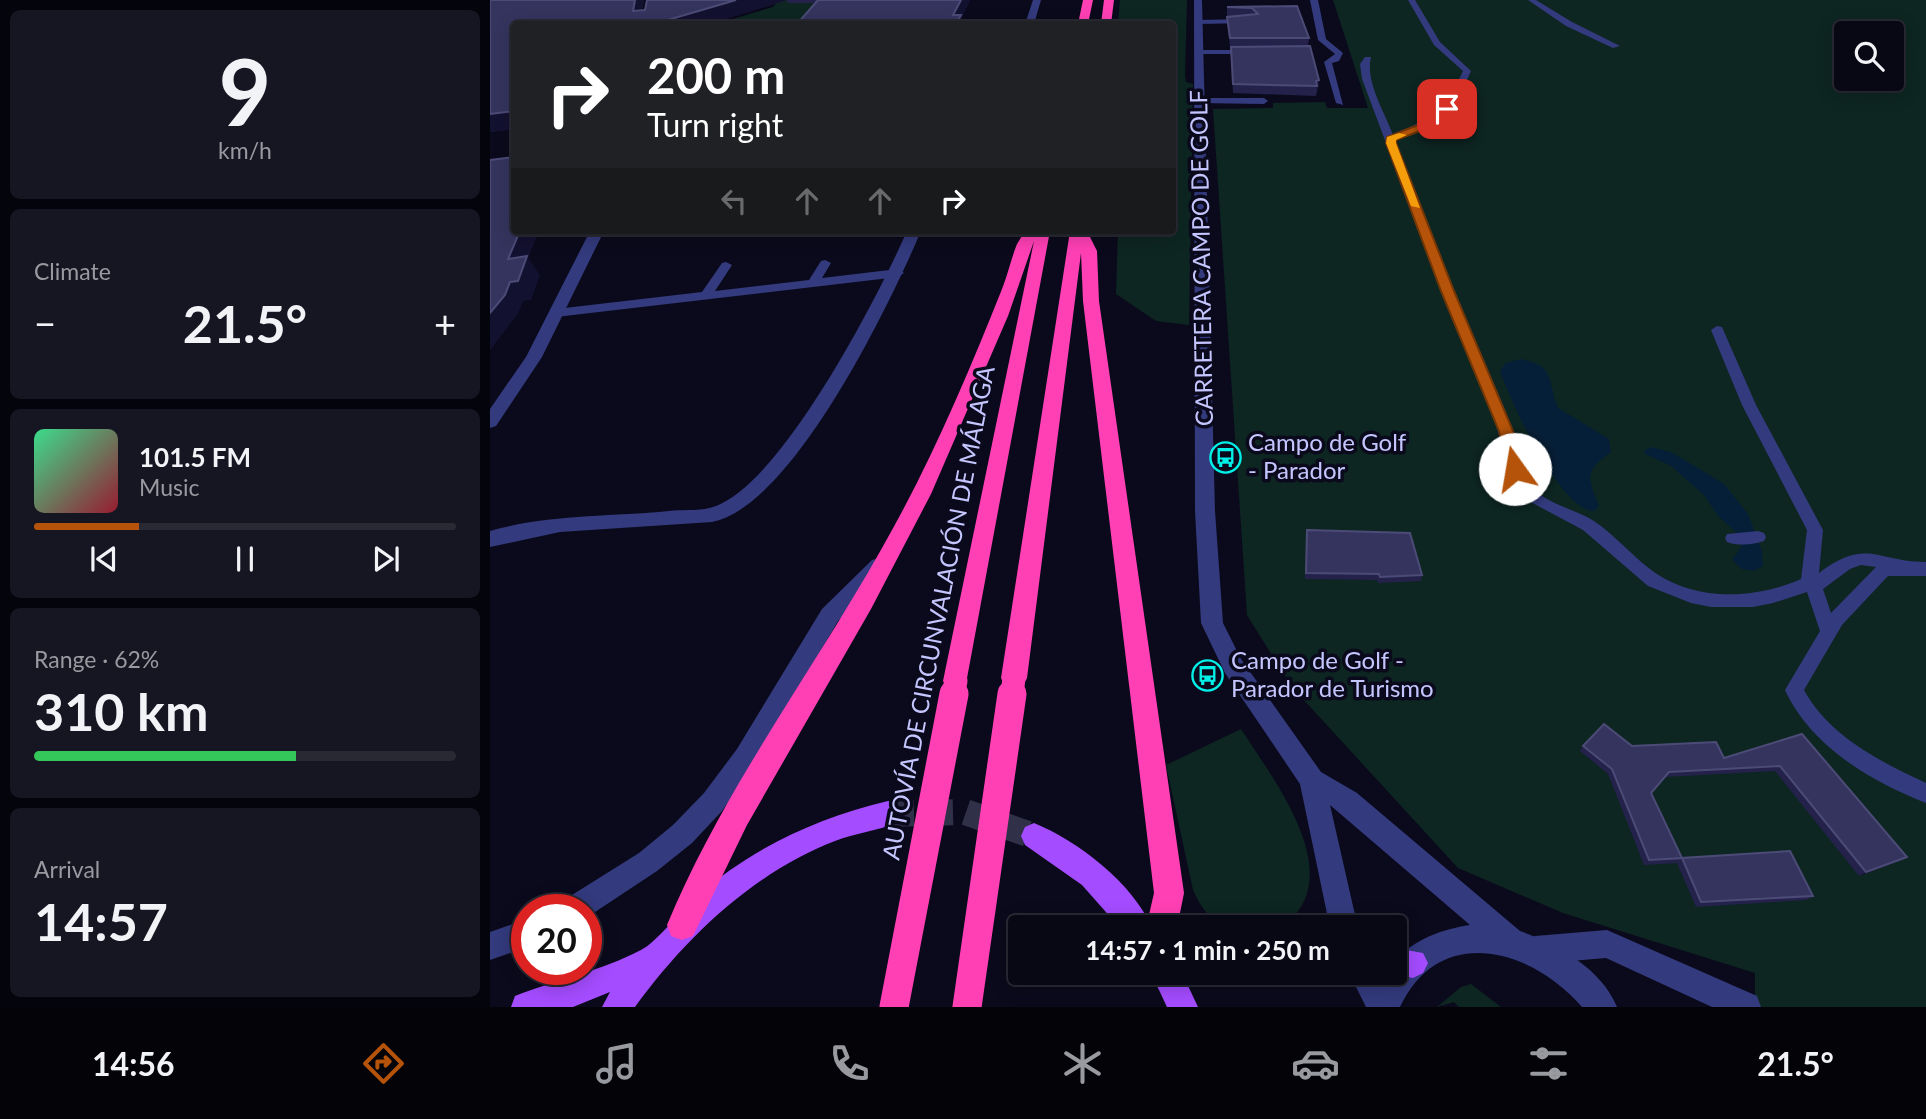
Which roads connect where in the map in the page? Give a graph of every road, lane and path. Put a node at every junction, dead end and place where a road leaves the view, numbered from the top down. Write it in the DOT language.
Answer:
graph roads {
  1 [pos="1037,0"];
  2 [pos="1088,0"];
  3 [pos="1109,0"];
  4 [pos="1198,0"];
  5 [pos="1314,0"];
  6 [pos="1412,0"];
  7 [pos="1531,0"];
  8 [pos="1427,7"];
  9 [pos="1030,21"];
  10 [pos="1084,21"];
  11 [pos="1106,21"];
  12 [pos="1252,21"];
  13 [pos="1198,22"];
  14 [pos="1616,46"];
  15 [pos="1198,52"];
  16 [pos="1266,52"];
  17 [pos="1368,59"];
  18 [pos="1200,101"];
  19 [pos="1264,101"];
  20 [pos="1340,103"];
  21 [pos="1391,139"];
  22 [pos="595,235"];
  23 [pos="912,235"];
  24 [pos="1030,235"];
  25 [pos="1042,235"];
  26 [pos="1078,235"];
  27 [pos="1081,235"];
  28 [pos="825,263"];
  29 [pos="726,265"];
  30 [pos="898,273"];
  31 [pos="812,285"];
  32 [pos="705,296"];
  33 [pos="556,313"];
  34 [pos="1717,330"];
  35 [pos="490,422"];
  36 [pos="1758,537"];
  37 [pos="1733,538"];
  38 [pos="490,539"];
  39 [pos="884,560"];
  40 [pos="1907,569"];
  41 [pos="1926,569"];
  42 [pos="1813,584"];
  43 [pos="1829,632"];
  44 [pos="1312,779"];
  45 [pos="1926,793"];
  46 [pos="888,814"];
  47 [pos="1034,836"];
  48 [pos="602,894"];
  49 [pos="1129,915"];
  50 [pos="1164,915"];
  51 [pos="1341,915"];
  52 [pos="682,925"];
  53 [pos="511,939"];
  54 [pos="490,946"];
  55 [pos="1523,946"];
  56 [pos="1407,961"];
  57 [pos="648,962"];
  58 [pos="1172,985"];
  59 [pos="1371,985"];
  60 [pos="1395,985"];
  61 [pos="526,1007"];
  62 [pos="617,1007"];
  63 [pos="894,1007"];
  64 [pos="967,1007"];
  65 [pos="1183,1007"];
  66 [pos="1384,1007"];
  67 [pos="1602,1007"];
  68 [pos="1742,1007"];
  1 -- 9 [label="street"];
  2 -- 10 [label="highway"];
  3 -- 11 [label="highway"];
  4 -- 13 [label="street, CARRETERA CAMPO DE GOLF"];
  5 -- 20 [label="lane"];
  6 -- 8 [label="lane"];
  6 -- 21 [label="lane"];
  7 -- 14 [label="lane"];
  12 -- 13 [label="lane"];
  13 -- 15 [label="street, CARRETERA CAMPO DE GOLF"];
  15 -- 16 [label="lane"];
  15 -- 18 [label="street, CARRETERA CAMPO DE GOLF"];
  17 -- 21 [label="lane"];
  18 -- 19 [label="lane"];
  18 -- 44 [label="street, CARRETERA CAMPO DE GOLF"];
  21 -- 42 [label="lane"];
  22 -- 33 [label="street"];
  23 -- 30 [label="street"];
  24 -- 39 [label="highway"];
  25 -- 63 [label="highway, AUTOVÍA DE CIRCUNVALACIÓN DE MÁLAGA, bridge"];
  26 -- 64 [label="highway, bridge"];
  27 -- 50 [label="highway"];
  28 -- 31 [label="lane"];
  29 -- 32 [label="lane"];
  30 -- 31 [label="lane"];
  30 -- 38 [label="street"];
  31 -- 32 [label="lane"];
  32 -- 33 [label="lane"];
  33 -- 35 [label="street"];
  34 -- 42 [label="lane"];
  36 -- 37 [label="lane"];
  39 -- 48 [label="street"];
  39 -- 52 [label="highway"];
  40 -- 41 [label="lane"];
  40 -- 42 [label="lane"];
  40 -- 43 [label="lane"];
  42 -- 43 [label="lane"];
  43 -- 45 [label="lane"];
  44 -- 51 [label="street, CARRETERA CAMPO DE GOLF"];
  44 -- 55 [label="street, CARRETERA CAMPO DE GOLF"];
  46 -- 52 [label="main road"];
  47 -- 49 [label="main road"];
  52 -- 57 [label="main road"];
  53 -- 54 [label="street"];
  55 -- 56 [label="street"];
  55 -- 67 [label="street, CARRETERA CAMPO DE GOLF"];
  55 -- 68 [label="street"];
  57 -- 61 [label="main road"];
  57 -- 62 [label="main road"];
  58 -- 65 [label="main road"];
  59 -- 66 [label="street"];
  60 -- 66 [label="street"];
}
